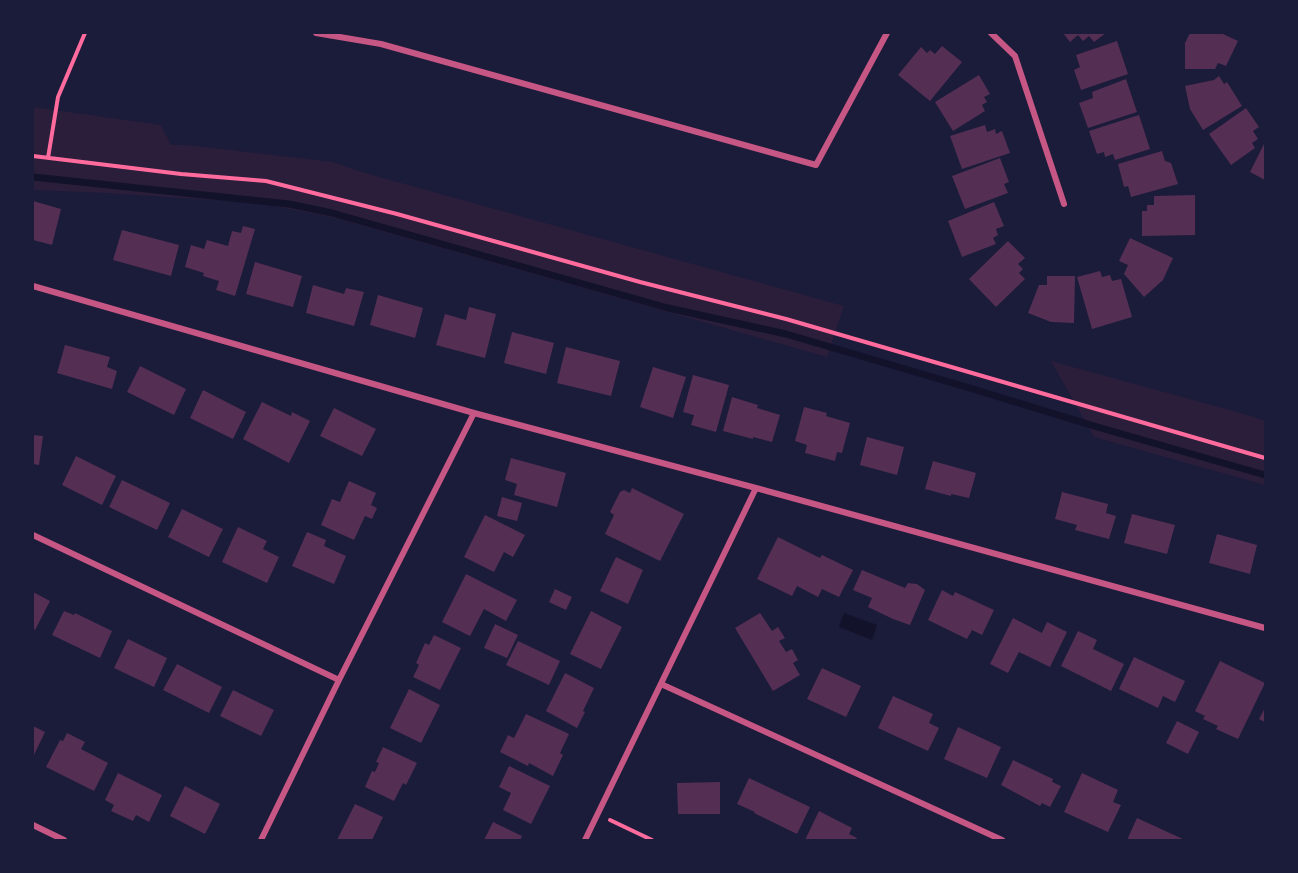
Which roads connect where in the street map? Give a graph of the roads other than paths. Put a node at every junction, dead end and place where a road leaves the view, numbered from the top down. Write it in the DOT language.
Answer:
graph roads {
  1 [pos="316,33"];
  2 [pos="887,33"];
  3 [pos="991,33"];
  4 [pos="1064,204"];
  5 [pos="33,286"];
  6 [pos="474,412"];
  7 [pos="756,488"];
  8 [pos="33,535"];
  9 [pos="1265,628"];
  10 [pos="339,680"];
  11 [pos="661,684"];
  12 [pos="33,825"];
  13 [pos="63,840"];
  14 [pos="261,840"];
  15 [pos="585,840"];
  16 [pos="1002,840"];
  1 -- 2 [label="street"];
  3 -- 4 [label="street"];
  5 -- 6 [label="street"];
  6 -- 7 [label="street"];
  6 -- 10 [label="street"];
  7 -- 9 [label="street"];
  7 -- 11 [label="street"];
  8 -- 10 [label="street"];
  10 -- 14 [label="street"];
  11 -- 15 [label="street"];
  11 -- 16 [label="street"];
  12 -- 13 [label="street"];
}
